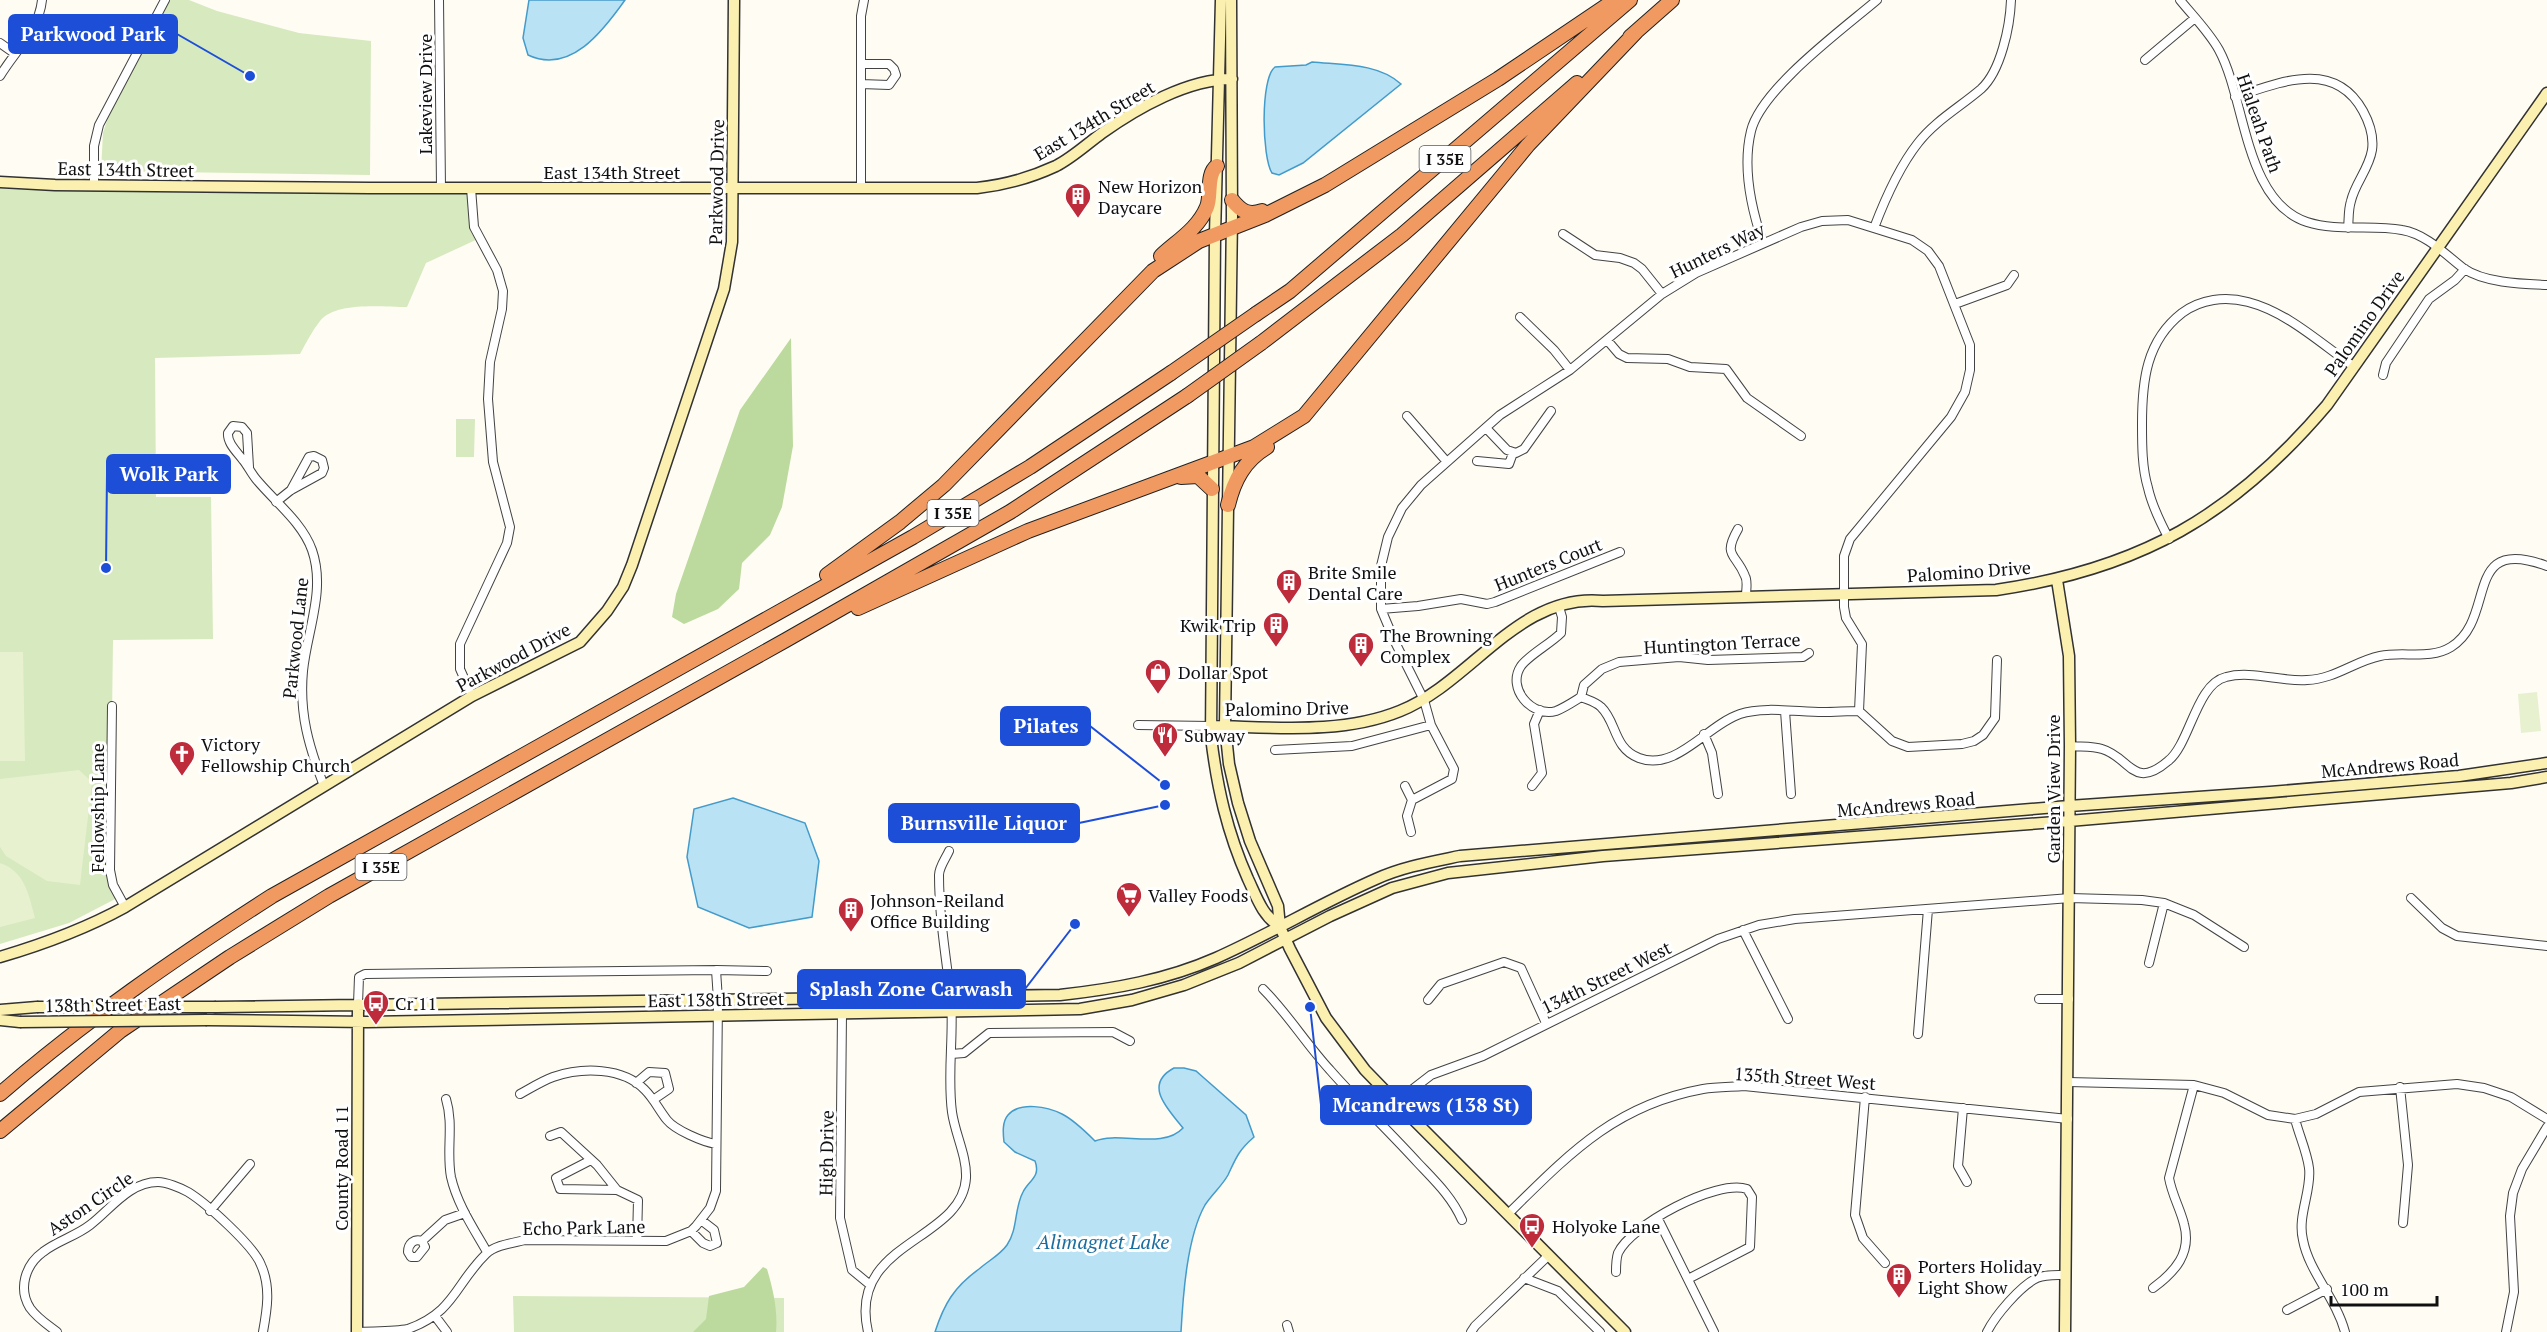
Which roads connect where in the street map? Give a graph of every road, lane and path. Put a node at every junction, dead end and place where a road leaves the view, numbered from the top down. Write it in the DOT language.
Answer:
graph roads {
  1 [pos="42,0"];
  2 [pos="165,0"];
  3 [pos="439,0"];
  4 [pos="734,0"];
  5 [pos="864,0"];
  6 [pos="1221,0"];
  7 [pos="1232,0"];
  8 [pos="1615,0"];
  9 [pos="1630,0"];
  10 [pos="1672,0"];
  11 [pos="1877,0"];
  12 [pos="2011,0"];
  13 [pos="2180,0"];
  14 [pos="2195,18"];
  15 [pos="1636,32"];
  16 [pos="0,43"];
  17 [pos="14,53"];
  18 [pos="2145,60"];
  19 [pos="861,64"];
  20 [pos="0,76"];
  21 [pos="1219,79"];
  22 [pos="1233,79"];
  23 [pos="861,84"];
  24 [pos="2547,93"];
  25 [pos="2235,97"];
  26 [pos="1217,166"];
  27 [pos="0,182"];
  28 [pos="94,186"];
  29 [pos="441,188"];
  30 [pos="471,188"];
  31 [pos="734,188"];
  32 [pos="861,188"];
  33 [pos="1306,195"];
  34 [pos="1232,200"];
  35 [pos="1232,226"];
  36 [pos="1874,228"];
  37 [pos="2348,228"];
  38 [pos="1563,234"];
  39 [pos="1215,235"];
  40 [pos="1763,243"];
  41 [pos="2438,247"];
  42 [pos="2465,269"];
  43 [pos="1152,271"];
  44 [pos="2013,275"];
  45 [pos="2547,285"];
  46 [pos="1662,294"];
  47 [pos="1955,304"];
  48 [pos="1520,317"];
  49 [pos="1607,340"];
  50 [pos="2353,366"];
  51 [pos="1570,370"];
  52 [pos="2383,375"];
  53 [pos="1551,411"];
  54 [pos="1304,416"];
  55 [pos="1407,416"];
  56 [pos="1486,428"];
  57 [pos="1801,436"];
  58 [pos="1513,453"];
  59 [pos="1228,455"];
  60 [pos="1212,461"];
  61 [pos="1477,461"];
  62 [pos="1447,462"];
  63 [pos="249,467"];
  64 [pos="1144,487"];
  65 [pos="1212,489"];
  66 [pos="291,490"];
  67 [pos="276,502"];
  68 [pos="1228,505"];
  69 [pos="1738,529"];
  70 [pos="2169,539"];
  71 [pos="1620,552"];
  72 [pos="2547,566"];
  73 [pos="2057,580"];
  74 [pos="1843,594"];
  75 [pos="1746,596"];
  76 [pos="1559,607"];
  77 [pos="1381,609"];
  78 [pos="728,640"];
  79 [pos="786,640"];
  80 [pos="1809,653"];
  81 [pos="1997,660"];
  82 [pos="472,696"];
  83 [pos="1581,698"];
  84 [pos="1424,700"];
  85 [pos="112,706"];
  86 [pos="1540,710"];
  87 [pos="1785,711"];
  88 [pos="1859,711"];
  89 [pos="1138,725"];
  90 [pos="1431,725"];
  91 [pos="1211,726"];
  92 [pos="1226,726"];
  93 [pos="1704,734"];
  94 [pos="2070,746"];
  95 [pos="1275,750"];
  96 [pos="2547,763"];
  97 [pos="2547,777"];
  98 [pos="324,786"];
  99 [pos="1405,786"];
  100 [pos="1532,786"];
  101 [pos="1718,794"];
  102 [pos="1791,794"];
  103 [pos="1412,800"];
  104 [pos="2069,806"];
  105 [pos="2069,821"];
  106 [pos="1411,832"];
  107 [pos="949,851"];
  108 [pos="2070,898"];
  109 [pos="2411,898"];
  110 [pos="2164,903"];
  111 [pos="125,907"];
  112 [pos="1928,909"];
  113 [pos="1280,927"];
  114 [pos="1743,930"];
  115 [pos="1286,940"];
  116 [pos="2547,946"];
  117 [pos="2244,947"];
  118 [pos="0,957"];
  119 [pos="2150,963"];
  120 [pos="716,970"];
  121 [pos="767,970"];
  122 [pos="1263,989"];
  123 [pos="951,997"];
  124 [pos="2039,999"];
  125 [pos="2069,999"];
  126 [pos="718,1000"];
  127 [pos="1428,1000"];
  128 [pos="358,1004"];
  129 [pos="216,1007"];
  130 [pos="0,1010"];
  131 [pos="951,1011"];
  132 [pos="842,1013"];
  133 [pos="718,1016"];
  134 [pos="1788,1019"];
  135 [pos="0,1020"];
  136 [pos="207,1020"];
  137 [pos="358,1022"];
  138 [pos="1546,1023"];
  139 [pos="1918,1034"];
  140 [pos="1130,1041"];
  141 [pos="951,1054"];
  142 [pos="2068,1082"];
  143 [pos="636,1083"];
  144 [pos="2194,1085"];
  145 [pos="2400,1087"];
  146 [pos="0,1094"];
  147 [pos="520,1094"];
  148 [pos="1865,1097"];
  149 [pos="446,1099"];
  150 [pos="653,1100"];
  151 [pos="1396,1102"];
  152 [pos="1963,1108"];
  153 [pos="2068,1119"];
  154 [pos="2295,1119"];
  155 [pos="2547,1119"];
  156 [pos="1379,1120"];
  157 [pos="2547,1127"];
  158 [pos="0,1131"];
  159 [pos="550,1136"];
  160 [pos="716,1144"];
  161 [pos="591,1160"];
  162 [pos="250,1164"];
  163 [pos="1967,1182"];
  164 [pos="617,1190"];
  165 [pos="210,1211"];
  166 [pos="465,1214"];
  167 [pos="1508,1214"];
  168 [pos="1658,1219"];
  169 [pos="702,1220"];
  170 [pos="1462,1220"];
  171 [pos="2403,1223"];
  172 [pos="691,1231"];
  173 [pos="422,1241"];
  174 [pos="637,1241"];
  175 [pos="487,1252"];
  176 [pos="1549,1255"];
  177 [pos="1885,1263"];
  178 [pos="1616,1272"];
  179 [pos="2066,1275"];
  180 [pos="1524,1278"];
  181 [pos="1688,1279"];
  182 [pos="869,1284"];
  183 [pos="2153,1288"];
  184 [pos="2327,1289"];
  185 [pos="2287,1310"];
  186 [pos="435,1316"];
  187 [pos="57,1332"];
  188 [pos="263,1332"];
  189 [pos="357,1332"];
  190 [pos="447,1332"];
  191 [pos="868,1332"];
  192 [pos="1471,1332"];
  193 [pos="1600,1332"];
  194 [pos="1625,1332"];
  195 [pos="1714,1332"];
  196 [pos="1987,1332"];
  197 [pos="2065,1332"];
  198 [pos="2344,1332"];
  199 [pos="2506,1332"];
  1 -- 17 [label="street"];
  2 -- 28 [label="street"];
  3 -- 29 [label="street, Lakeview Drive"];
  4 -- 31 [label="street, Parkwood Drive"];
  5 -- 19 [label="street"];
  6 -- 21 [label="street"];
  7 -- 22 [label="street"];
  8 -- 33 [label="highway"];
  9 -- 78 [label="highway, I 35E, bridge"];
  10 -- 15 [label="highway, I 35E"];
  11 -- 40 [label="street"];
  12 -- 36 [label="street"];
  13 -- 14 [label="street, Hialeah Path"];
  14 -- 18 [label="street"];
  14 -- 25 [label="street, Hialeah Path"];
  15 -- 54 [label="highway"];
  15 -- 79 [label="highway, I 35E, bridge"];
  16 -- 17 [label="street"];
  17 -- 20 [label="street"];
  19 -- 23 [label="street"];
  19 -- 23 [label="street"];
  21 -- 22 [label="street, East 134th Street"];
  21 -- 26 [label="street"];
  21 -- 32 [label="street, East 134th Street"];
  22 -- 34 [label="street"];
  23 -- 32 [label="street"];
  24 -- 41 [label="street, Palomino Drive"];
  25 -- 37 [label="street, Hialeah Path"];
  25 -- 37 [label="street"];
  26 -- 39 [label="street"];
  26 -- 43 [label="highway"];
  27 -- 28 [label="street, East 134th Street"];
  28 -- 29 [label="street, East 134th Street"];
  29 -- 30 [label="street, East 134th Street"];
  30 -- 31 [label="street, East 134th Street"];
  30 -- 82 [label="street"];
  31 -- 32 [label="street, East 134th Street"];
  31 -- 82 [label="street, Parkwood Drive"];
  33 -- 34 [label="highway"];
  33 -- 35 [label="highway"];
  34 -- 35 [label="street"];
  35 -- 39 [label="highway"];
  35 -- 59 [label="street"];
  36 -- 40 [label="street, Hunters Way"];
  36 -- 47 [label="street, Hunters Way"];
  37 -- 41 [label="street, Hialeah Path"];
  38 -- 46 [label="street"];
  39 -- 43 [label="highway"];
  39 -- 60 [label="street"];
  40 -- 46 [label="street, Hunters Way"];
  41 -- 42 [label="street, Hialeah Path"];
  41 -- 50 [label="street, Palomino Drive"];
  42 -- 45 [label="street, Hialeah Path"];
  42 -- 52 [label="street"];
  43 -- 78 [label="highway"];
  44 -- 47 [label="street"];
  46 -- 49 [label="street, Hunters Way"];
  47 -- 74 [label="street, Hunters Way"];
  48 -- 51 [label="street"];
  49 -- 51 [label="street, Hunters Way"];
  49 -- 57 [label="street"];
  50 -- 70 [label="street, Palomino Drive"];
  50 -- 70 [label="street"];
  51 -- 56 [label="street, Hunters Way"];
  53 -- 58 [label="street"];
  54 -- 59 [label="highway"];
  54 -- 68 [label="highway"];
  55 -- 62 [label="street"];
  56 -- 58 [label="street"];
  56 -- 62 [label="street, Hunters Way"];
  58 -- 61 [label="street"];
  59 -- 60 [label="highway"];
  59 -- 68 [label="street"];
  60 -- 64 [label="highway"];
  60 -- 65 [label="street"];
  62 -- 77 [label="street, Hunters Way"];
  63 -- 63 [label="street, Parkwood Lane"];
  63 -- 67 [label="street, Parkwood Lane"];
  64 -- 65 [label="highway"];
  64 -- 79 [label="highway"];
  65 -- 91 [label="street"];
  66 -- 66 [label="street"];
  66 -- 67 [label="street"];
  67 -- 98 [label="street, Parkwood Lane"];
  68 -- 92 [label="street"];
  69 -- 75 [label="street"];
  70 -- 73 [label="street, Palomino Drive"];
  71 -- 77 [label="street, Hunters Court"];
  72 -- 94 [label="street"];
  73 -- 74 [label="street, Palomino Drive"];
  73 -- 94 [label="street, Garden View Drive"];
  74 -- 75 [label="street, Palomino Drive"];
  74 -- 88 [label="street, Hunters Way"];
  75 -- 76 [label="street, Palomino Drive"];
  76 -- 84 [label="street, Palomino Drive"];
  76 -- 86 [label="street"];
  77 -- 84 [label="street, Hunters Way"];
  78 -- 146 [label="highway, I 35E"];
  79 -- 158 [label="highway, I 35E"];
  80 -- 83 [label="street, Huntington Terrace"];
  81 -- 88 [label="street"];
  82 -- 98 [label="street, Parkwood Drive"];
  83 -- 86 [label="street"];
  83 -- 93 [label="street"];
  84 -- 90 [label="street, Hunters Way"];
  84 -- 92 [label="street, Palomino Drive"];
  85 -- 111 [label="street, Fellowship Lane"];
  86 -- 100 [label="street"];
  87 -- 88 [label="street"];
  87 -- 93 [label="street"];
  87 -- 102 [label="street"];
  89 -- 91 [label="street"];
  90 -- 95 [label="street"];
  90 -- 103 [label="street, Hunters Way"];
  91 -- 92 [label="street, Palomino Drive"];
  91 -- 113 [label="street"];
  92 -- 113 [label="street"];
  93 -- 101 [label="street"];
  94 -- 104 [label="street, Garden View Drive"];
  96 -- 104 [label="street, McAndrews Road"];
  97 -- 105 [label="street, McAndrews Road"];
  98 -- 111 [label="street, Parkwood Drive"];
  99 -- 103 [label="street"];
  103 -- 106 [label="street"];
  104 -- 105 [label="street, Garden View Drive"];
  104 -- 113 [label="street, McAndrews Road"];
  105 -- 108 [label="street, Garden View Drive"];
  105 -- 115 [label="street, McAndrews Road"];
  107 -- 123 [label="street"];
  108 -- 110 [label="street, 134th Street West"];
  108 -- 112 [label="street, 134th Street West"];
  108 -- 125 [label="street, Garden View Drive"];
  109 -- 116 [label="street"];
  110 -- 117 [label="street, 134th Street West"];
  110 -- 119 [label="street"];
  111 -- 118 [label="street, Parkwood Drive"];
  112 -- 114 [label="street, 134th Street West"];
  112 -- 139 [label="street"];
  113 -- 115 [label="street"];
  113 -- 123 [label="street, East 138th Street"];
  114 -- 134 [label="street"];
  114 -- 138 [label="street, 134th Street West"];
  115 -- 131 [label="street, East 138th Street"];
  115 -- 151 [label="street"];
  120 -- 121 [label="street"];
  120 -- 126 [label="street, Echo Park Lane"];
  120 -- 128 [label="street"];
  122 -- 156 [label="street"];
  123 -- 126 [label="street, East 138th Street"];
  123 -- 131 [label="street"];
  124 -- 125 [label="street"];
  125 -- 142 [label="street, Garden View Drive"];
  126 -- 128 [label="street, East 138th Street"];
  126 -- 133 [label="street, Echo Park Lane"];
  127 -- 138 [label="street"];
  128 -- 129 [label="street, East 138th Street"];
  128 -- 137 [label="street, County Road 11"];
  129 -- 130 [label="street, 138th Street East, bridge"];
  131 -- 132 [label="street, East 138th Street"];
  131 -- 141 [label="street"];
  132 -- 133 [label="street, East 138th Street"];
  132 -- 182 [label="street, High Drive"];
  133 -- 137 [label="street, East 138th Street"];
  133 -- 160 [label="street, Echo Park Lane"];
  135 -- 136 [label="street, 138th Street East, bridge"];
  136 -- 137 [label="street, East 138th Street"];
  137 -- 189 [label="street, County Road 11"];
  138 -- 151 [label="street, 134th Street West"];
  140 -- 141 [label="street"];
  141 -- 182 [label="street"];
  142 -- 144 [label="street"];
  142 -- 153 [label="street, Garden View Drive"];
  143 -- 147 [label="street"];
  143 -- 150 [label="street"];
  143 -- 150 [label="street"];
  144 -- 154 [label="street"];
  144 -- 183 [label="street"];
  145 -- 154 [label="street"];
  145 -- 155 [label="street"];
  145 -- 171 [label="street"];
  148 -- 152 [label="street, 135th Street West"];
  148 -- 167 [label="street, 135th Street West"];
  148 -- 177 [label="street"];
  149 -- 166 [label="street"];
  150 -- 160 [label="street"];
  151 -- 156 [label="street, 134th Street West"];
  151 -- 167 [label="street"];
  152 -- 153 [label="street, 135th Street West"];
  152 -- 163 [label="street"];
  153 -- 179 [label="street, Garden View Drive"];
  154 -- 184 [label="street"];
  156 -- 170 [label="street"];
  157 -- 199 [label="street"];
  159 -- 161 [label="street"];
  160 -- 169 [label="street, Echo Park Lane"];
  161 -- 164 [label="street"];
  161 -- 164 [label="street"];
  162 -- 165 [label="street"];
  164 -- 174 [label="street"];
  165 -- 187 [label="street, Aston Circle"];
  165 -- 188 [label="street, Aston Circle"];
  166 -- 173 [label="street"];
  166 -- 175 [label="street"];
  167 -- 176 [label="street"];
  168 -- 178 [label="street"];
  168 -- 181 [label="street"];
  168 -- 181 [label="street"];
  169 -- 172 [label="street, Echo Park Lane"];
  169 -- 172 [label="street"];
  172 -- 174 [label="street, Echo Park Lane"];
  174 -- 175 [label="street, Echo Park Lane"];
  175 -- 186 [label="street"];
  176 -- 180 [label="street"];
  176 -- 194 [label="street"];
  179 -- 196 [label="street"];
  179 -- 197 [label="street, Garden View Drive"];
  180 -- 192 [label="street"];
  180 -- 193 [label="street"];
  181 -- 195 [label="street"];
  182 -- 191 [label="street"];
  184 -- 185 [label="street"];
  184 -- 198 [label="street"];
  186 -- 189 [label="street"];
  186 -- 190 [label="street"];
}
